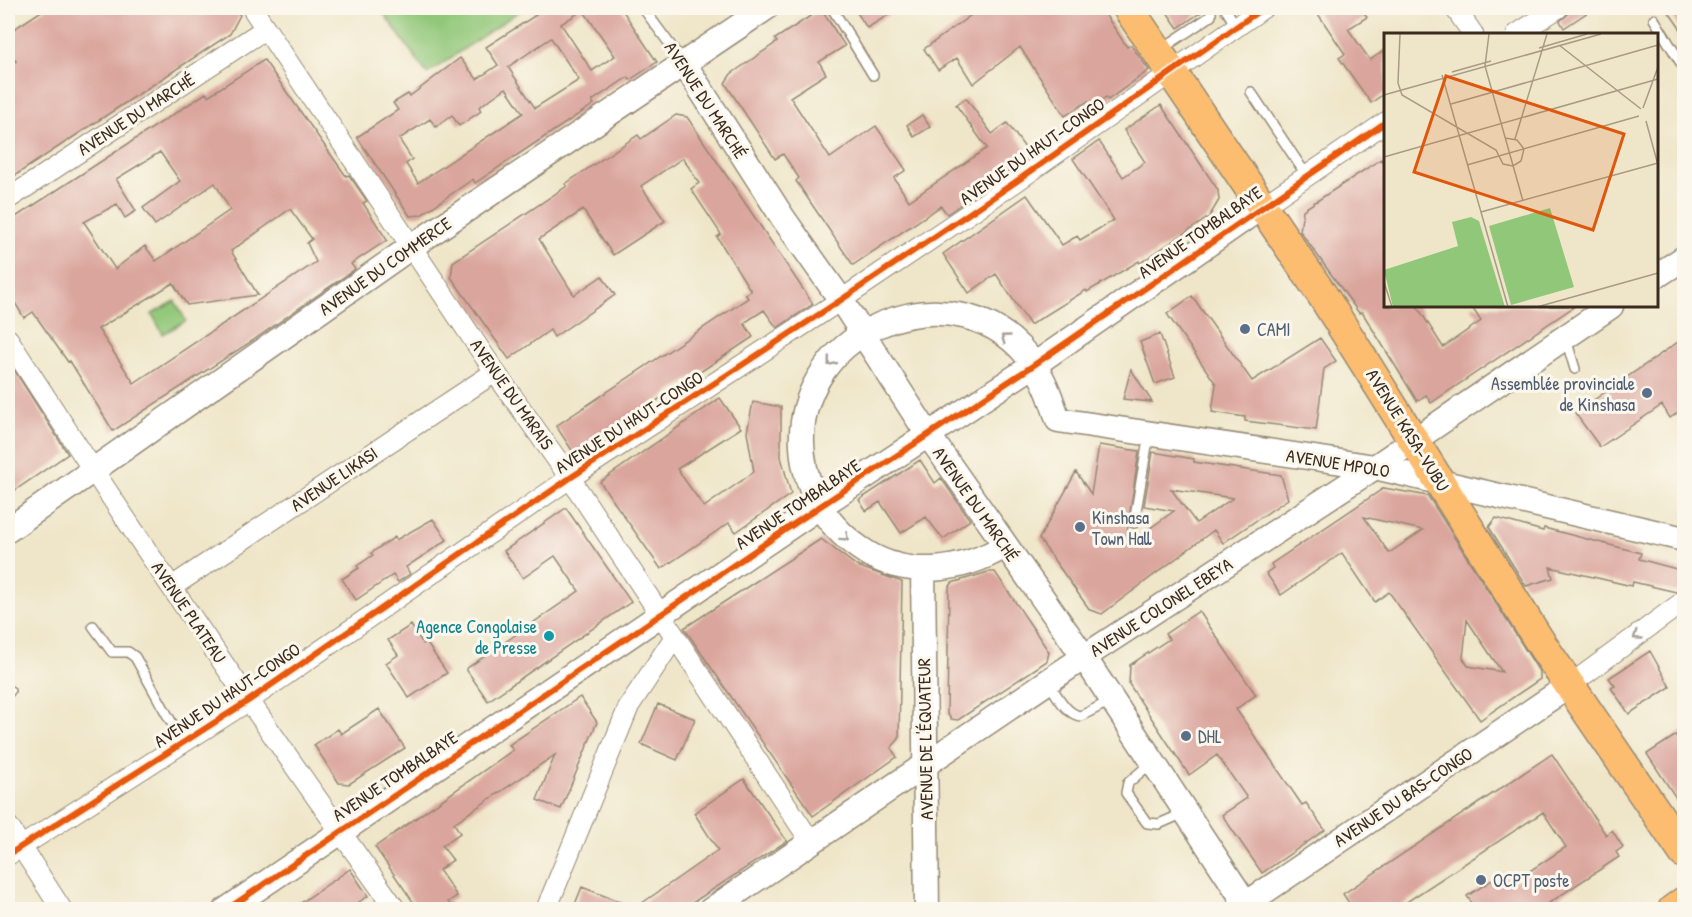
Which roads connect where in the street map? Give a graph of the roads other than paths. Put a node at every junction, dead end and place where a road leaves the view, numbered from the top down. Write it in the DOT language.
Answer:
graph roads {
  1 [pos="252,8"];
  2 [pos="643,8"];
  3 [pos="766,8"];
  4 [pos="832,8"];
  5 [pos="1128,8"];
  6 [pos="1211,8"];
  7 [pos="1225,8"];
  8 [pos="1263,8"];
  9 [pos="1455,8"];
  10 [pos="1558,8"];
  11 [pos="1654,19"];
  12 [pos="1236,26"];
  13 [pos="265,29"];
  14 [pos="1472,33"];
  15 [pos="1519,33"];
  16 [pos="1166,61"];
  17 [pos="682,62"];
  18 [pos="1684,68"];
  19 [pos="873,75"];
  20 [pos="1251,92"];
  21 [pos="1384,123"];
  22 [pos="1307,176"];
  23 [pos="8,199"];
  24 [pos="1263,206"];
  25 [pos="411,247"];
  26 [pos="1684,258"];
  27 [pos="1659,274"];
  28 [pos="841,300"];
  29 [pos="1608,308"];
  30 [pos="862,333"];
  31 [pos="1565,337"];
  32 [pos="8,339"];
  33 [pos="1034,365"];
  34 [pos="1575,369"];
  35 [pos="495,372"];
  36 [pos="1149,434"];
  37 [pos="929,436"];
  38 [pos="1414,440"];
  39 [pos="1375,467"];
  40 [pos="93,472"];
  41 [pos="570,478"];
  42 [pos="1440,482"];
  43 [pos="819,507"];
  44 [pos="1134,523"];
  45 [pos="8,530"];
  46 [pos="1684,539"];
  47 [pos="1005,546"];
  48 [pos="923,569"];
  49 [pos="173,586"];
  50 [pos="1684,601"];
  51 [pos="659,615"];
  52 [pos="93,626"];
  53 [pos="674,638"];
  54 [pos="1084,657"];
  55 [pos="1047,681"];
  56 [pos="1570,685"];
  57 [pos="1113,700"];
  58 [pos="248,701"];
  59 [pos="183,742"];
  60 [pos="1153,761"];
  61 [pos="926,764"];
  62 [pos="1186,812"];
  63 [pos="8,826"];
  64 [pos="340,831"];
  65 [pos="811,842"];
  66 [pos="14,851"];
  67 [pos="1684,853"];
  68 [pos="1684,902"];
  69 [pos="1244,907"];
  70 [pos="62,909"];
  71 [pos="226,909"];
  72 [pos="396,909"];
  73 [pos="546,909"];
  74 [pos="711,909"];
  75 [pos="927,909"];
  76 [pos="1673,909"];
  1 -- 13 [label="street, AVENUE DU MARAIS"];
  2 -- 17 [label="lane, AVENUE DU MARCHÉ"];
  3 -- 17 [label="street, AVENUE DU COMMERCE"];
  4 -- 19 [label="lane"];
  5 -- 16 [label="main road, AVENUE KASA-VUBU"];
  6 -- 16 [label="lane"];
  7 -- 12 [label="lane"];
  8 -- 12 [label="street, AVENUE DU HAUT-CONGO"];
  9 -- 14 [label="street"];
  10 -- 15 [label="street"];
  11 -- 18 [label="lane"];
  12 -- 16 [label="street, AVENUE DU HAUT-CONGO"];
  13 -- 23 [label="street, AVENUE DU MARCHÉ"];
  13 -- 25 [label="street, AVENUE DU MARAIS"];
  16 -- 24 [label="main road, AVENUE KASA-VUBU"];
  16 -- 28 [label="street, AVENUE DU HAUT-CONGO"];
  17 -- 25 [label="street, AVENUE DU COMMERCE"];
  17 -- 28 [label="street, AVENUE DU MARCHÉ"];
  20 -- 22 [label="lane"];
  21 -- 22 [label="street, AVENUE TOMBALBAYE"];
  22 -- 24 [label="street, AVENUE TOMBALBAYE"];
  24 -- 33 [label="street, AVENUE TOMBALBAYE"];
  24 -- 38 [label="main road, AVENUE KASA-VUBU"];
  25 -- 35 [label="street, AVENUE DU MARAIS"];
  25 -- 40 [label="street, AVENUE DU COMMERCE"];
  26 -- 27 [label="street"];
  28 -- 30 [label="street, AVENUE DU MARCHÉ"];
  28 -- 41 [label="street, AVENUE DU HAUT-CONGO"];
  29 -- 31 [label="street, AVENUE COLONEL EBEYA"];
  33 -- 30 [label="street, one-way"];
  30 -- 37 [label="street, AVENUE DU MARCHÉ"];
  30 -- 43 [label="street, one-way"];
  31 -- 34 [label="lane"];
  31 -- 38 [label="street, AVENUE COLONEL EBEYA"];
  32 -- 40 [label="street, AVENUE PLATEAU"];
  33 -- 36 [label="street, AVENUE MPOLO"];
  33 -- 37 [label="street, AVENUE TOMBALBAYE"];
  35 -- 41 [label="street, AVENUE DU MARAIS"];
  35 -- 49 [label="street, AVENUE LIKASI"];
  36 -- 39 [label="street, AVENUE MPOLO"];
  36 -- 44 [label="lane"];
  37 -- 43 [label="street, AVENUE TOMBALBAYE"];
  37 -- 47 [label="street, AVENUE DU MARCHÉ"];
  38 -- 39 [label="street, AVENUE COLONEL EBEYA"];
  38 -- 42 [label="main road, AVENUE KASA-VUBU"];
  39 -- 42 [label="street, AVENUE MPOLO"];
  39 -- 54 [label="street, AVENUE COLONEL EBEYA"];
  40 -- 45 [label="street, AVENUE DU COMMERCE"];
  40 -- 49 [label="street, AVENUE PLATEAU"];
  41 -- 51 [label="street, AVENUE DU MARAIS"];
  41 -- 58 [label="street, AVENUE DU HAUT-CONGO"];
  42 -- 46 [label="street, AVENUE MPOLO"];
  42 -- 56 [label="main road, AVENUE KASA-VUBU"];
  43 -- 48 [label="street, one-way"];
  43 -- 51 [label="street, AVENUE TOMBALBAYE"];
  47 -- 48 [label="street"];
  47 -- 54 [label="street, AVENUE DU MARCHÉ"];
  48 -- 61 [label="street, AVENUE DE L'ÉQUATEUR"];
  49 -- 58 [label="street, AVENUE PLATEAU"];
  50 -- 56 [label="street, one-way"];
  51 -- 53 [label="street, AVENUE DU MARAIS"];
  51 -- 64 [label="street, AVENUE TOMBALBAYE"];
  52 -- 59 [label="lane"];
  53 -- 65 [label="street, AVENUE DU MARAIS"];
  53 -- 73 [label="street"];
  54 -- 55 [label="street, AVENUE COLONEL EBEYA"];
  54 -- 57 [label="street, AVENUE DU MARCHÉ"];
  55 -- 57 [label="lane"];
  55 -- 61 [label="street, AVENUE COLONEL EBEYA"];
  56 -- 67 [label="main road, AVENUE KASA-VUBU"];
  56 -- 69 [label="street, AVENUE DU BAS-CONGO"];
  57 -- 60 [label="street, AVENUE DU MARCHÉ"];
  58 -- 59 [label="street, AVENUE DU HAUT-CONGO"];
  58 -- 64 [label="street, AVENUE PLATEAU"];
  59 -- 66 [label="street, AVENUE DU HAUT-CONGO"];
  60 -- 62 [label="street, AVENUE DU MARCHÉ"];
  60 -- 62 [label="lane"];
  61 -- 65 [label="street, AVENUE COLONEL EBEYA"];
  61 -- 75 [label="street, AVENUE DE L'ÉQUATEUR"];
  62 -- 69 [label="street, AVENUE DU MARCHÉ"];
  63 -- 66 [label="street"];
  64 -- 71 [label="street, AVENUE TOMBALBAYE"];
  64 -- 72 [label="street, AVENUE PLATEAU"];
  65 -- 74 [label="street, AVENUE COLONEL EBEYA"];
  66 -- 70 [label="street"];
  68 -- 76 [label="main road"];
}
